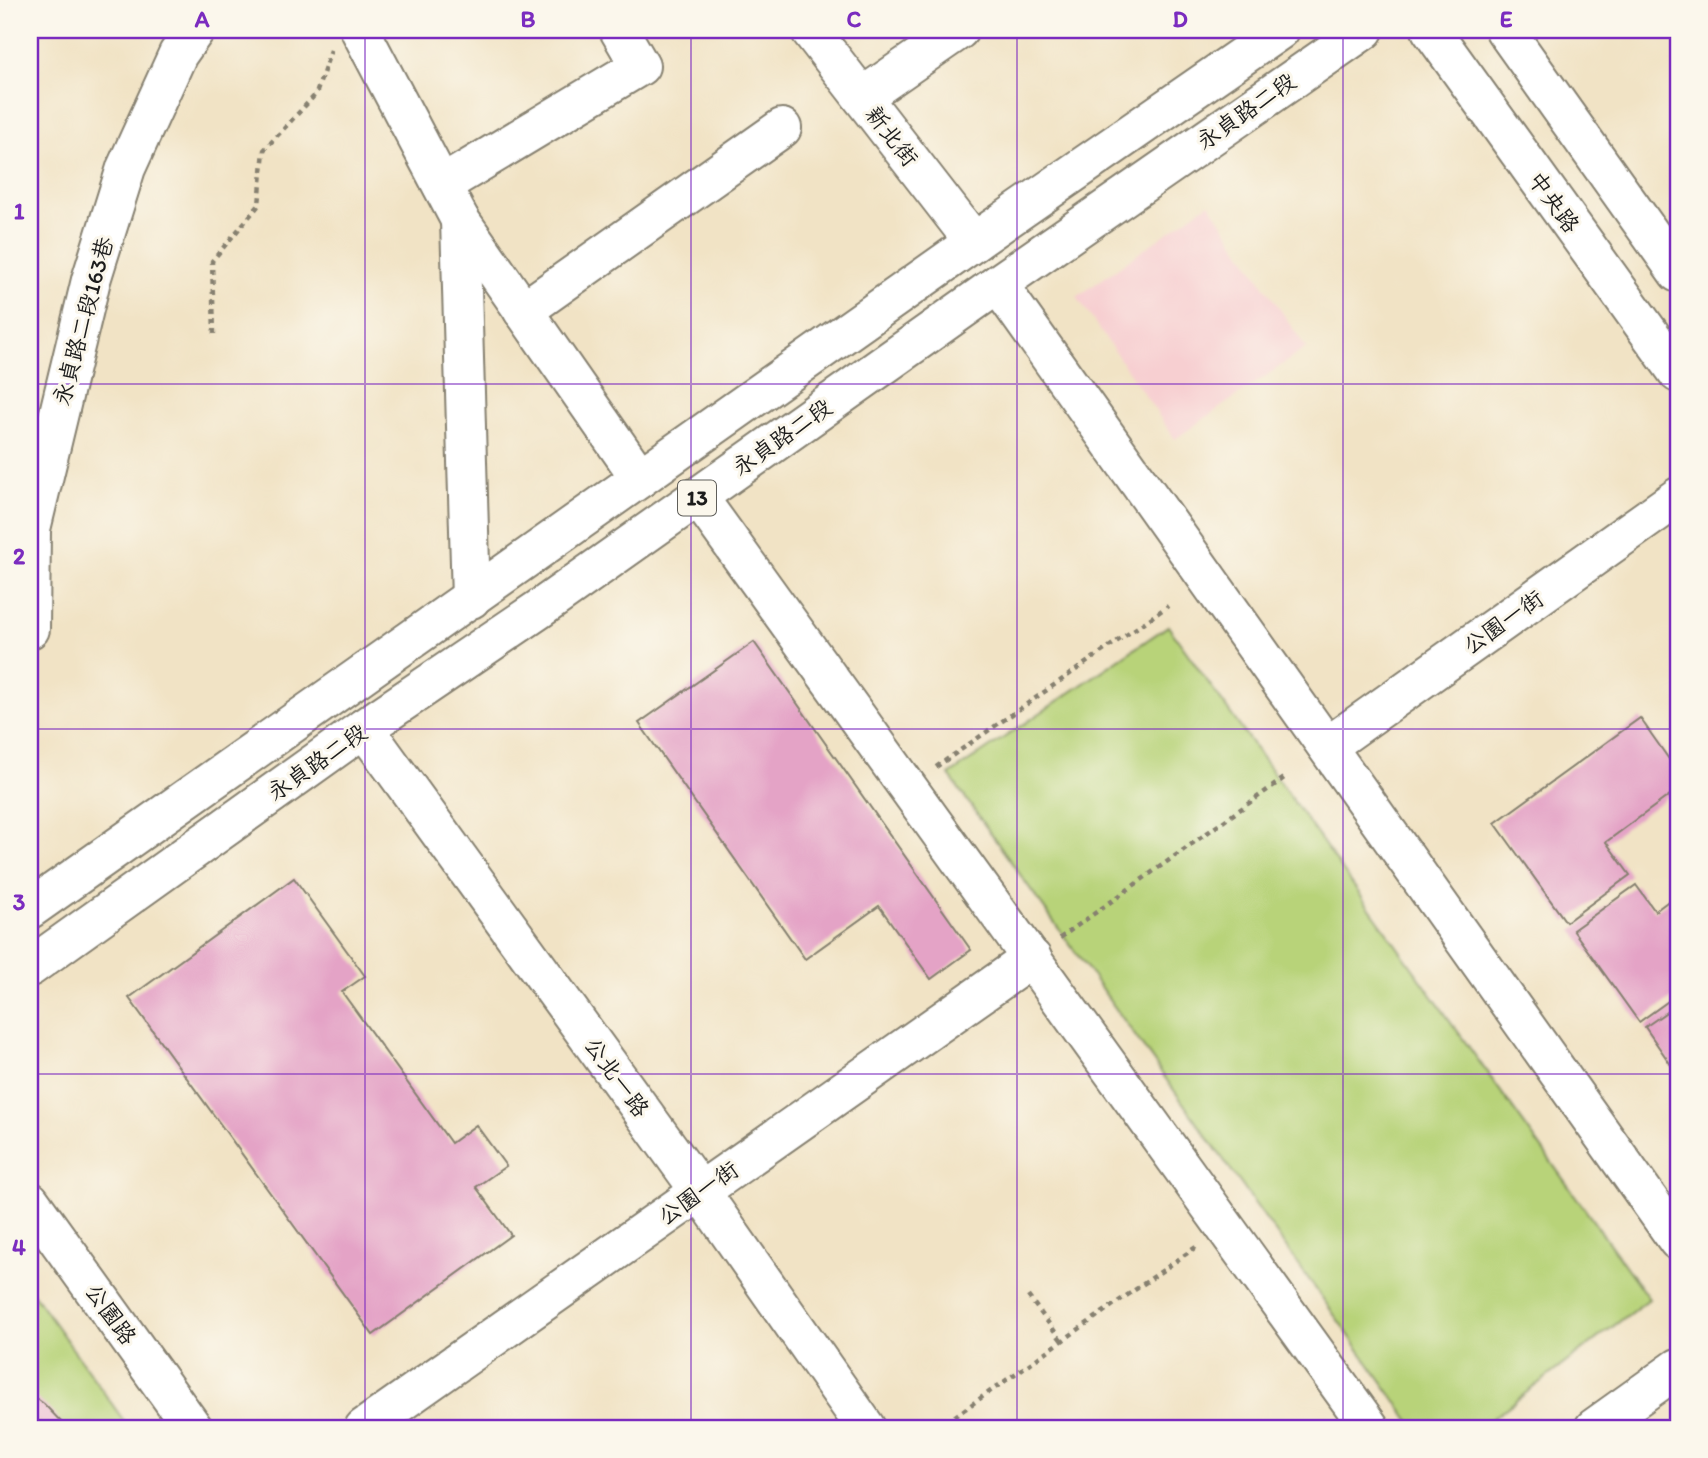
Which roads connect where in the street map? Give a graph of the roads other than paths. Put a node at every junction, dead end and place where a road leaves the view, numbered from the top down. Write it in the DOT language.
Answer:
graph roads {
  1 [pos="195,30"];
  2 [pos="619,30"];
  3 [pos="810,30"];
  4 [pos="959,30"];
  5 [pos="1280,30"];
  6 [pos="1364,30"];
  7 [pos="1431,30"];
  8 [pos="1505,30"];
  9 [pos="346,36"];
  10 [pos="862,97"];
  11 [pos="782,128"];
  12 [pos="442,185"];
  13 [pos="460,220"];
  14 [pos="974,242"];
  15 [pos="1678,273"];
  16 [pos="998,284"];
  17 [pos="523,311"];
  18 [pos="1678,373"];
  19 [pos="640,478"];
  20 [pos="698,497"];
  21 [pos="1678,497"];
  22 [pos="30,529"];
  23 [pos="511,570"];
  24 [pos="471,599"];
  25 [pos="538,610"];
  26 [pos="30,629"];
  27 [pos="364,728"];
  28 [pos="1328,746"];
  29 [pos="30,900"];
  30 [pos="30,909"];
  31 [pos="1046,948"];
  32 [pos="30,967"];
  33 [pos="700,1192"];
  34 [pos="30,1201"];
  35 [pos="1678,1241"];
  36 [pos="1678,1368"];
  37 [pos="193,1428"];
  38 [pos="364,1428"];
  39 [pos="866,1428"];
  40 [pos="1370,1428"];
  41 [pos="1594,1428"];
  1 -- 22 [label="street, 永貞路二段163巷"];
  2 -- 12 [label="street"];
  3 -- 10 [label="street, 新北街"];
  4 -- 10 [label="street"];
  5 -- 14 [label="street, 永貞路二段 / 13"];
  6 -- 16 [label="street, 永貞路二段 / 13"];
  7 -- 18 [label="street, 中央路"];
  8 -- 15 [label="street"];
  9 -- 12 [label="street"];
  10 -- 14 [label="street, 新北街"];
  11 -- 17 [label="street"];
  12 -- 13 [label="street"];
  13 -- 17 [label="street"];
  13 -- 24 [label="street"];
  14 -- 19 [label="street, 永貞路二段 / 13"];
  16 -- 20 [label="street, 永貞路二段 / 13"];
  16 -- 28 [label="street"];
  17 -- 19 [label="street"];
  19 -- 23 [label="street, 永貞路二段 / 13"];
  20 -- 25 [label="street, 永貞路二段 / 13"];
  20 -- 31 [label="street"];
  21 -- 28 [label="street, 公園一街"];
  22 -- 26 [label="street, 永貞路二段163巷"];
  23 -- 24 [label="street, 永貞路二段 / 13"];
  23 -- 25 [label="street"];
  24 -- 30 [label="street, 永貞路二段 / 13"];
  25 -- 27 [label="street, 永貞路二段 / 13"];
  27 -- 32 [label="street, 永貞路二段 / 13"];
  27 -- 33 [label="street, 公北一路"];
  28 -- 35 [label="street"];
  29 -- 30 [label="street"];
  31 -- 33 [label="street, 公園一街"];
  31 -- 40 [label="street"];
  33 -- 38 [label="street, 公園一街"];
  33 -- 39 [label="street, 公北一路"];
  34 -- 37 [label="street, 公園路"];
  36 -- 41 [label="street"];
}
